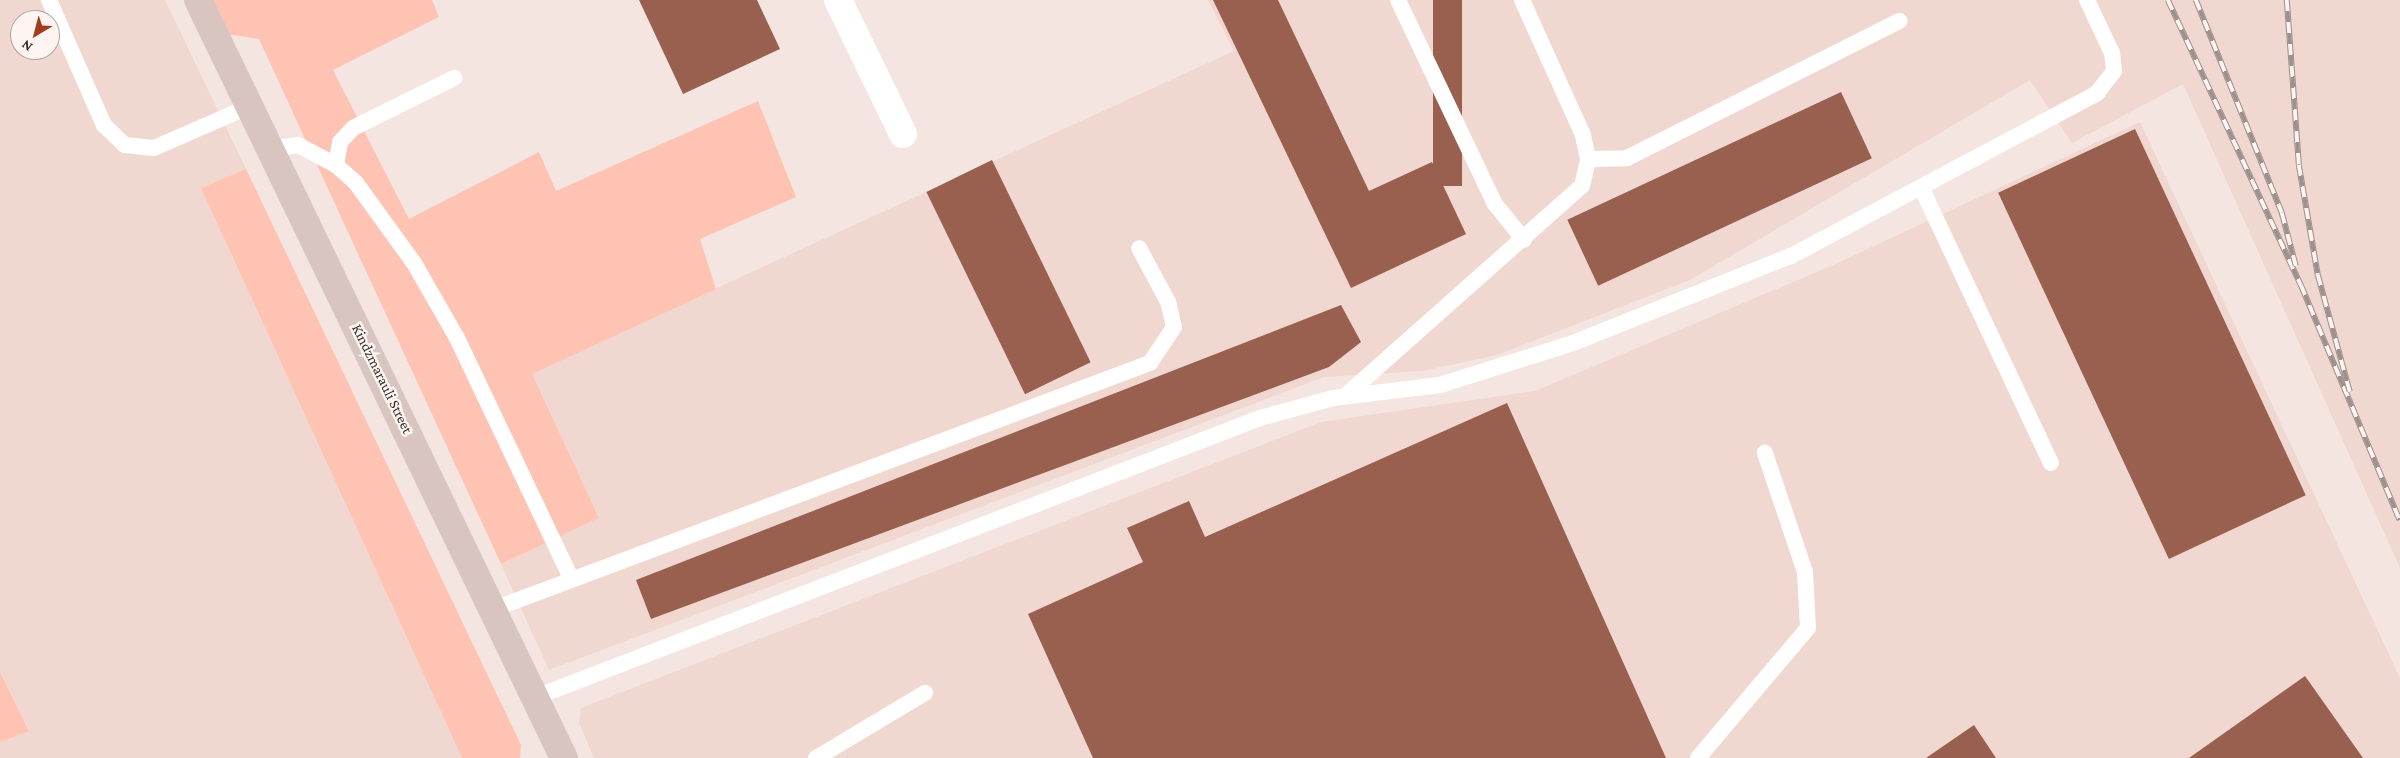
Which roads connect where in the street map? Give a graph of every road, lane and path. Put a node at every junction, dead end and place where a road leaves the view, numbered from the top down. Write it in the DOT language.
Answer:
graph roads {
  1 [pos="48,0"];
  2 [pos="198,0"];
  3 [pos="838,0"];
  4 [pos="1398,0"];
  5 [pos="1522,0"];
  6 [pos="2087,0"];
  7 [pos="1899,21"];
  8 [pos="454,78"];
  9 [pos="250,106"];
  10 [pos="903,134"];
  11 [pos="270,149"];
  12 [pos="1588,159"];
  13 [pos="336,165"];
  14 [pos="1921,188"];
  15 [pos="1524,240"];
  16 [pos="1139,248"];
  17 [pos="1344,397"];
  18 [pos="1764,453"];
  19 [pos="2051,463"];
  20 [pos="571,578"];
  21 [pos="494,609"];
  22 [pos="925,694"];
  23 [pos="536,697"];
  24 [pos="564,758"];
  25 [pos="816,758"];
  26 [pos="1698,758"];
  1 -- 9 [label="lane"];
  2 -- 9 [label="main road, Kindzmarauli Street"];
  3 -- 10 [label="street"];
  4 -- 15 [label="lane"];
  5 -- 12 [label="lane"];
  6 -- 14 [label="lane"];
  7 -- 12 [label="lane"];
  8 -- 13 [label="lane"];
  9 -- 11 [label="main road, Kindzmarauli Street"];
  11 -- 13 [label="lane"];
  11 -- 21 [label="main road, Kindzmarauli Street"];
  12 -- 15 [label="lane"];
  13 -- 20 [label="lane"];
  14 -- 17 [label="lane"];
  14 -- 19 [label="lane"];
  15 -- 17 [label="lane"];
  16 -- 20 [label="lane"];
  17 -- 23 [label="lane"];
  18 -- 26 [label="lane"];
  20 -- 21 [label="lane"];
  21 -- 23 [label="main road, Kindzmarauli Street"];
  22 -- 25 [label="lane"];
  23 -- 24 [label="main road, Kindzmarauli Street"];
}
